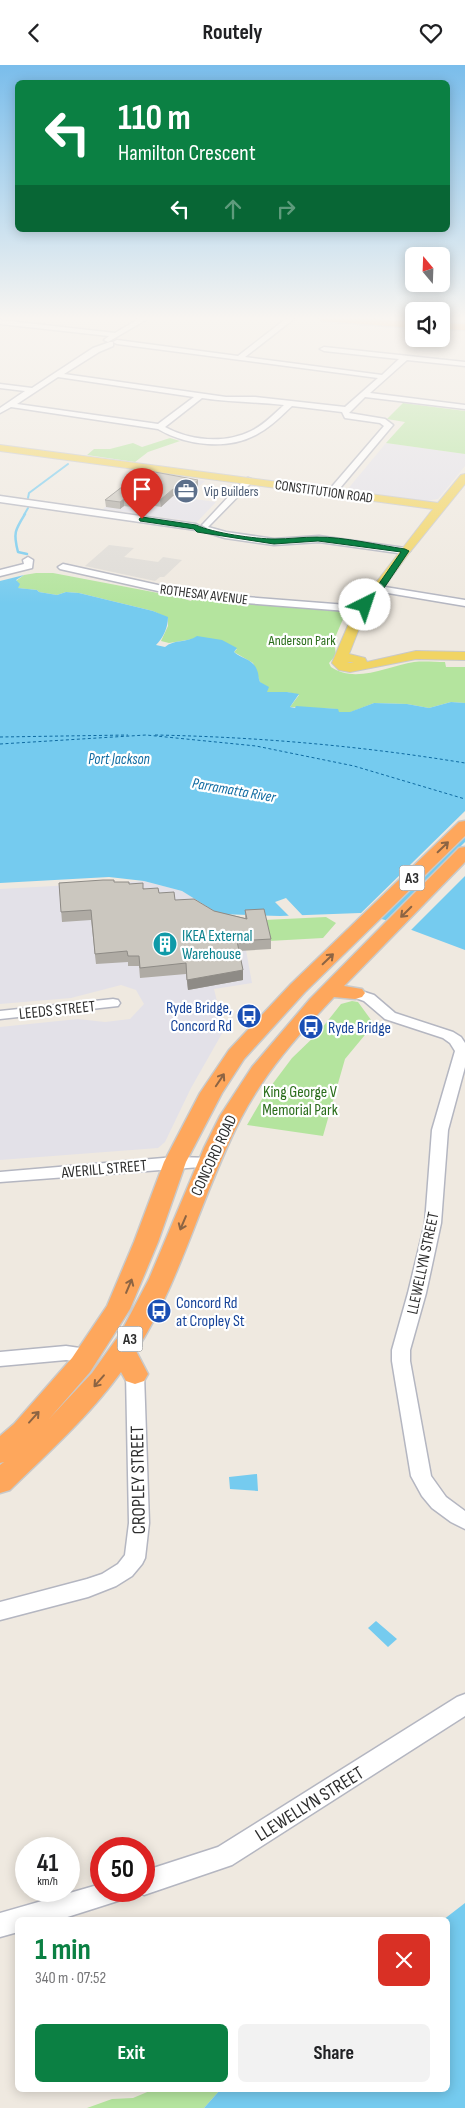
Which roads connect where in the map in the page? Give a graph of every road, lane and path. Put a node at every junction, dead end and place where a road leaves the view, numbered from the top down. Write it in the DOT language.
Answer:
graph roads {
  1 [pos="67,413"];
  2 [pos="178,413"];
  3 [pos="279,413"];
  4 [pos="345,413"];
  5 [pos="160,427"];
  6 [pos="0,448"];
  7 [pos="465,477"];
  8 [pos="248,481"];
  9 [pos="332,492"];
  10 [pos="0,499"];
  11 [pos="440,507"];
  12 [pos="208,527"];
  13 [pos="405,551"];
  14 [pos="42,567"];
  15 [pos="63,567"];
  16 [pos="0,573"];
  17 [pos="379,589"];
  18 [pos="465,603"];
  19 [pos="347,607"];
  20 [pos="362,609"];
  21 [pos="345,648"];
  22 [pos="465,656"];
  23 [pos="339,661"];
  24 [pos="384,661"];
  25 [pos="356,662"];
  26 [pos="465,826"];
  27 [pos="465,852"];
  28 [pos="358,930"];
  29 [pos="329,991"];
  30 [pos="355,993"];
  31 [pos="113,1003"];
  32 [pos="0,1015"];
  33 [pos="175,1162"];
  34 [pos="208,1162"];
  35 [pos="0,1177"];
  36 [pos="123,1350"];
  37 [pos="88,1355"];
  38 [pos="0,1359"];
  39 [pos="135,1374"];
  40 [pos="0,1452"];
  41 [pos="0,1482"];
  42 [pos="465,1521"];
  43 [pos="0,1611"];
  44 [pos="465,1704"];
  45 [pos="155,1879"];
  46 [pos="90,1899"];
  47 [pos="27,1917"];
  48 [pos="15,1921"];
  49 [pos="0,1925"];
  1 -- 5 [label="street"];
  2 -- 5 [label="street"];
  3 -- 5 [label="street"];
  4 -- 9 [label="street"];
  6 -- 8 [label="main road, CONSTITUTION ROAD"];
  7 -- 11 [label="main road"];
  8 -- 9 [label="main road, CONSTITUTION ROAD"];
  8 -- 12 [label="street"];
  9 -- 11 [label="main road, CONSTITUTION ROAD"];
  10 -- 12 [label="street"];
  11 -- 13 [label="main road"];
  12 -- 13 [label="street"];
  13 -- 17 [label="main road"];
  14 -- 16 [label="street"];
  15 -- 19 [label="street, ROTHESAY AVENUE"];
  17 -- 18 [label="street"];
  17 -- 20 [label="main road"];
  19 -- 20 [label="main road"];
  20 -- 21 [label="main road"];
  21 -- 23 [label="main road"];
  21 -- 25 [label="main road"];
  22 -- 24 [label="main road"];
  23 -- 25 [label="main road"];
  24 -- 25 [label="main road"];
  28 -- 26 [label="highway, CONCORD ROAD / A3, one-way"];
  27 -- 29 [label="highway, CONCORD ROAD / A3, one-way"];
  33 -- 28 [label="highway, CONCORD ROAD / A3, one-way"];
  29 -- 30 [label="highway"];
  29 -- 34 [label="highway, CONCORD ROAD / A3"];
  30 -- 42 [label="street, LLEWELLYN STREET"];
  31 -- 32 [label="street, LEEDS STREET"];
  33 -- 34 [label="street, AVERILL STREET"];
  33 -- 35 [label="street, AVERILL STREET"];
  37 -- 33 [label="highway, CONCORD ROAD / A3, one-way"];
  34 -- 36 [label="highway, CONCORD ROAD / A3, one-way"];
  36 -- 39 [label="highway"];
  36 -- 41 [label="highway, CONCORD ROAD / A3, one-way"];
  37 -- 38 [label="street"];
  40 -- 37 [label="highway, CONCORD ROAD / A3, one-way"];
  39 -- 43 [label="street, CROPLEY STREET"];
  44 -- 45 [label="street, LLEWELLYN STREET"];
  46 -- 47 [label="street"];
  48 -- 49 [label="street"];
}
